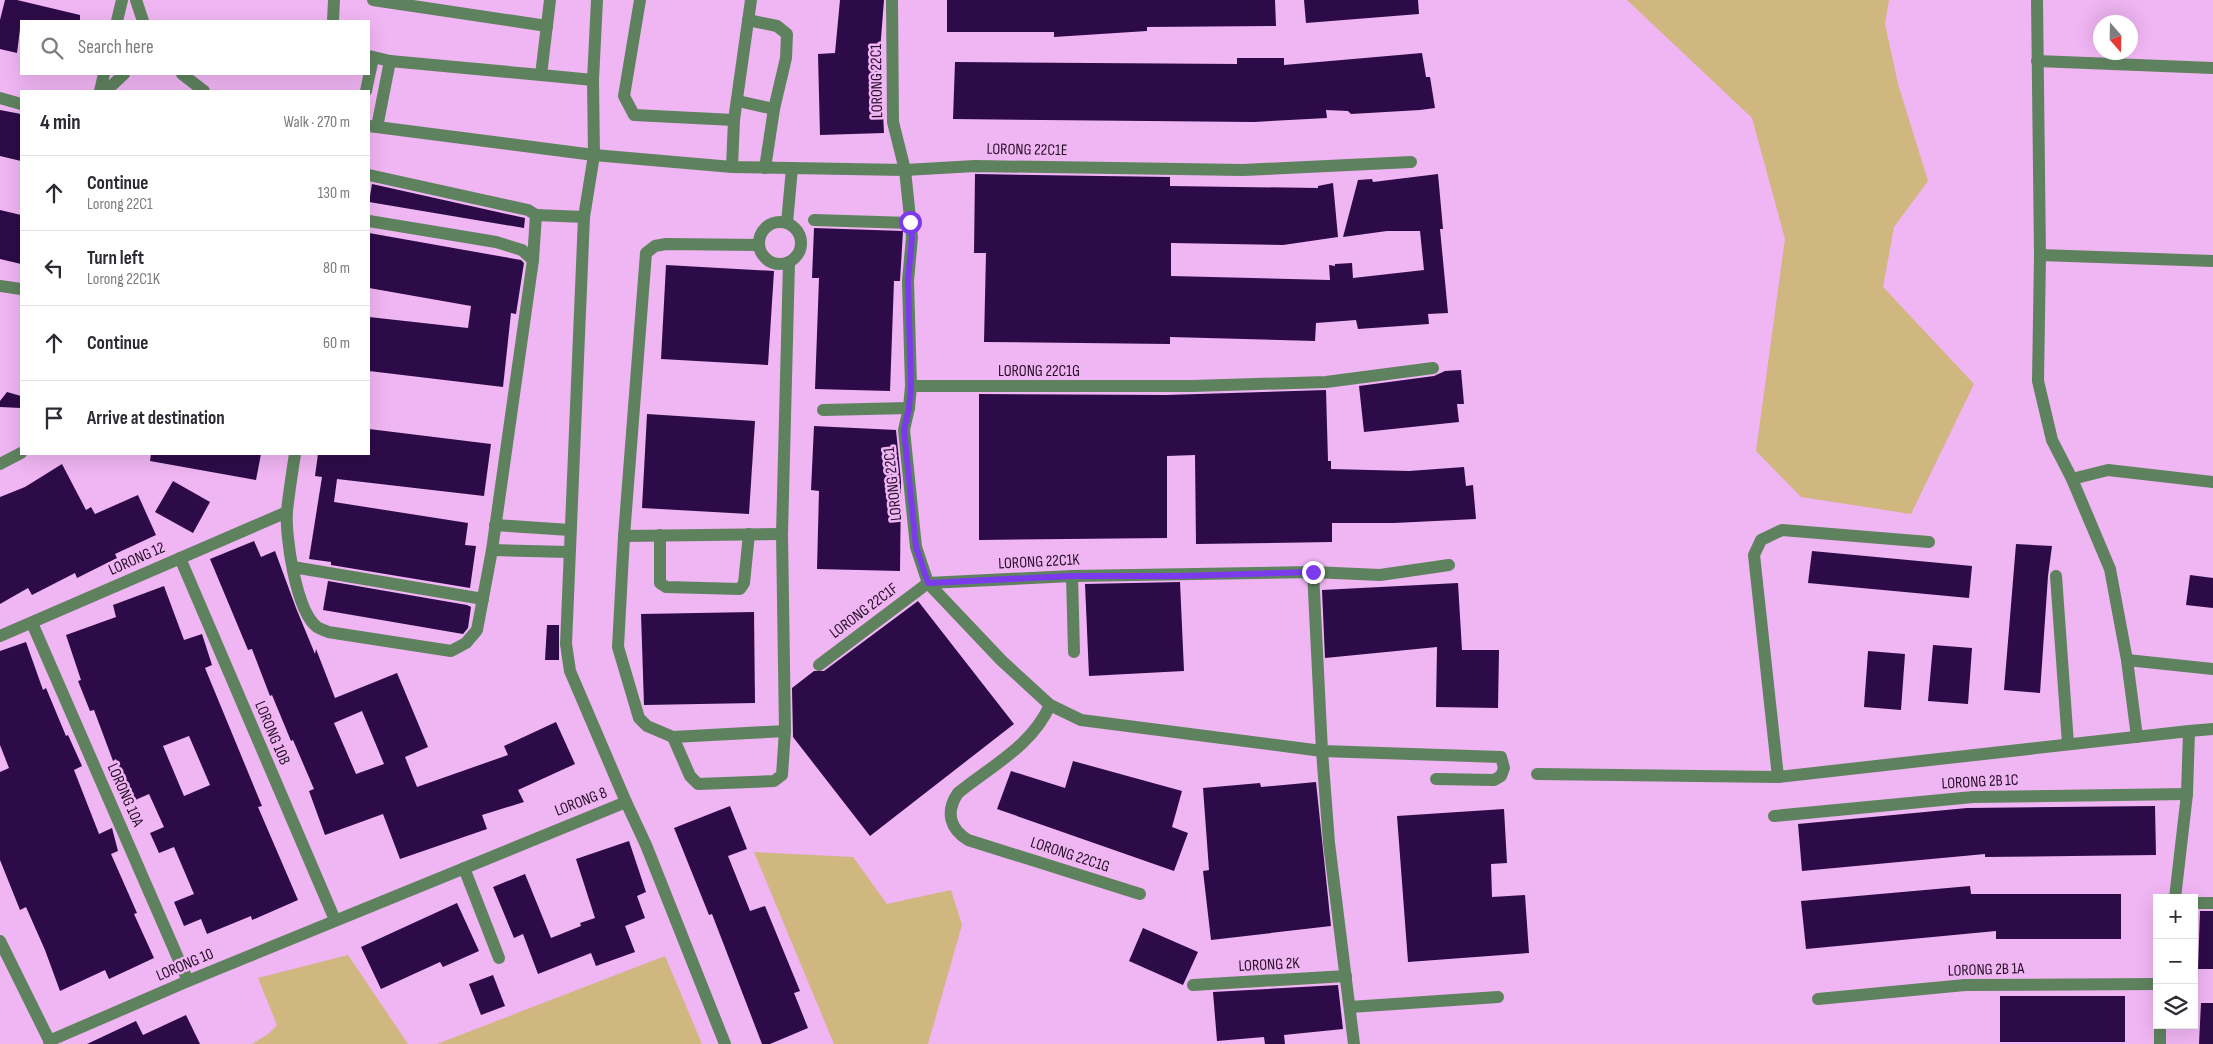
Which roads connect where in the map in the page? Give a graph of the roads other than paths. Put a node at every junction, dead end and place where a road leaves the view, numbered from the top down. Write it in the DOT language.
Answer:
graph roads {
  1 [pos="122,0"];
  2 [pos="136,0"];
  3 [pos="334,0"];
  4 [pos="373,0"];
  5 [pos="550,0"];
  6 [pos="597,0"];
  7 [pos="640,0"];
  8 [pos="751,0"];
  9 [pos="892,0"];
  10 [pos="2037,0"];
  11 [pos="116,20"];
  12 [pos="143,20"];
  13 [pos="333,20"];
  14 [pos="748,20"];
  15 [pos="547,26"];
  16 [pos="371,57"];
  17 [pos="390,61"];
  18 [pos="2037,61"];
  19 [pos="2213,68"];
  20 [pos="104,75"];
  21 [pos="123,75"];
  22 [pos="183,75"];
  23 [pos="368,75"];
  24 [pos="541,75"];
  25 [pos="593,80"];
  26 [pos="100,90"];
  27 [pos="107,90"];
  28 [pos="203,90"];
  29 [pos="366,90"];
  30 [pos="0,98"];
  31 [pos="738,101"];
  32 [pos="20,104"];
  33 [pos="774,109"];
  34 [pos="734,120"];
  35 [pos="373,126"];
  36 [pos="594,155"];
  37 [pos="1411,162"];
  38 [pos="732,166"];
  39 [pos="765,168"];
  40 [pos="792,168"];
  41 [pos="905,170"];
  42 [pos="370,175"];
  43 [pos="536,215"];
  44 [pos="584,217"];
  45 [pos="814,220"];
  46 [pos="370,221"];
  47 [pos="910,222"];
  48 [pos="787,223"];
  49 [pos="759,245"];
  50 [pos="2040,255"];
  51 [pos="533,260"];
  52 [pos="2213,261"];
  53 [pos="790,262"];
  54 [pos="0,286"];
  55 [pos="20,289"];
  56 [pos="1433,368"];
  57 [pos="911,386"];
  58 [pos="909,408"];
  59 [pos="823,410"];
  60 [pos="20,454"];
  61 [pos="295,455"];
  62 [pos="0,464"];
  63 [pos="2072,478"];
  64 [pos="2213,482"];
  65 [pos="287,512"];
  66 [pos="495,525"];
  67 [pos="570,530"];
  68 [pos="749,534"];
  69 [pos="782,534"];
  70 [pos="660,535"];
  71 [pos="624,536"];
  72 [pos="1929,542"];
  73 [pos="492,550"];
  74 [pos="568,552"];
  75 [pos="180,558"];
  76 [pos="1449,565"];
  77 [pos="293,567"];
  78 [pos="1313,572"];
  79 [pos="1072,576"];
  80 [pos="2056,576"];
  81 [pos="928,583"];
  82 [pos="483,599"];
  83 [pos="32,623"];
  84 [pos="0,636"];
  85 [pos="1074,652"];
  86 [pos="2127,660"];
  87 [pos="819,665"];
  88 [pos="2213,669"];
  89 [pos="1050,705"];
  90 [pos="2213,729"];
  91 [pos="785,731"];
  92 [pos="2189,732"];
  93 [pos="673,737"];
  94 [pos="2138,737"];
  95 [pos="2068,744"];
  96 [pos="1322,751"];
  97 [pos="1537,774"];
  98 [pos="1778,777"];
  99 [pos="1436,779"];
  100 [pos="2188,794"];
  101 [pos="626,802"];
  102 [pos="1774,816"];
  103 [pos="464,868"];
  104 [pos="1140,894"];
  105 [pos="2176,894"];
  106 [pos="2198,903"];
  107 [pos="2213,903"];
  108 [pos="335,920"];
  109 [pos="0,941"];
  110 [pos="500,958"];
  111 [pos="1346,976"];
  112 [pos="188,981"];
  113 [pos="2153,984"];
  114 [pos="1193,985"];
  115 [pos="1498,997"];
  116 [pos="1818,999"];
  117 [pos="1350,1007"];
  118 [pos="2160,1029"];
  119 [pos="50,1043"];
  120 [pos="725,1044"];
  121 [pos="1354,1044"];
  122 [pos="2160,1044"];
  1 -- 11 [label="street"];
  2 -- 12 [label="street"];
  3 -- 13 [label="street"];
  4 -- 15 [label="street"];
  5 -- 15 [label="street"];
  6 -- 25 [label="street"];
  7 -- 34 [label="street"];
  8 -- 14 [label="street"];
  9 -- 41 [label="street, LORONG 22C1"];
  10 -- 18 [label="street"];
  14 -- 31 [label="street"];
  14 -- 33 [label="street"];
  15 -- 24 [label="street"];
  16 -- 17 [label="street"];
  17 -- 24 [label="street"];
  17 -- 35 [label="street"];
  18 -- 19 [label="street"];
  18 -- 50 [label="street"];
  20 -- 26 [label="street"];
  21 -- 27 [label="street"];
  22 -- 28 [label="street"];
  23 -- 29 [label="street"];
  24 -- 25 [label="street"];
  25 -- 36 [label="street"];
  30 -- 32 [label="street"];
  31 -- 33 [label="street"];
  31 -- 34 [label="street"];
  33 -- 39 [label="street"];
  34 -- 38 [label="street"];
  35 -- 36 [label="street, LORONG 22C1E"];
  36 -- 38 [label="street, LORONG 22C1E"];
  36 -- 44 [label="street"];
  37 -- 41 [label="street, LORONG 22C1E"];
  38 -- 39 [label="street, LORONG 22C1E"];
  39 -- 40 [label="street, LORONG 22C1E"];
  40 -- 41 [label="street, LORONG 22C1E"];
  40 -- 48 [label="street"];
  41 -- 47 [label="street, LORONG 22C1"];
  42 -- 43 [label="street"];
  43 -- 44 [label="street"];
  43 -- 51 [label="street"];
  44 -- 67 [label="street"];
  45 -- 47 [label="street"];
  46 -- 51 [label="street"];
  47 -- 57 [label="street, LORONG 22C1"];
  48 -- 49 [label="street"];
  48 -- 53 [label="street"];
  49 -- 53 [label="street"];
  49 -- 71 [label="street"];
  50 -- 52 [label="street"];
  50 -- 63 [label="street"];
  51 -- 66 [label="street"];
  53 -- 69 [label="street"];
  54 -- 55 [label="street"];
  56 -- 57 [label="street, LORONG 22C1G"];
  57 -- 58 [label="street, LORONG 22C1"];
  58 -- 59 [label="street"];
  58 -- 81 [label="street, LORONG 22C1"];
  60 -- 62 [label="street"];
  61 -- 65 [label="street"];
  63 -- 64 [label="street"];
  63 -- 86 [label="street"];
  65 -- 75 [label="street, LORONG 12"];
  65 -- 77 [label="street"];
  66 -- 67 [label="street"];
  66 -- 73 [label="street"];
  67 -- 74 [label="street"];
  68 -- 69 [label="street"];
  68 -- 70 [label="street"];
  68 -- 70 [label="street"];
  69 -- 91 [label="street"];
  70 -- 71 [label="street"];
  71 -- 93 [label="street"];
  72 -- 98 [label="street"];
  73 -- 74 [label="street"];
  73 -- 82 [label="street"];
  74 -- 101 [label="street"];
  75 -- 83 [label="street, LORONG 12"];
  75 -- 108 [label="street, LORONG 10B"];
  76 -- 78 [label="street, LORONG 22C1K"];
  77 -- 82 [label="street"];
  77 -- 82 [label="street"];
  78 -- 79 [label="street, LORONG 22C1K"];
  78 -- 96 [label="street"];
  79 -- 81 [label="street, LORONG 22C1K"];
  79 -- 85 [label="street"];
  80 -- 95 [label="street"];
  81 -- 87 [label="street, LORONG 22C1F"];
  81 -- 89 [label="street, LORONG 22C1"];
  83 -- 84 [label="street, LORONG 12"];
  83 -- 112 [label="street, LORONG 10A"];
  86 -- 88 [label="street"];
  86 -- 94 [label="street"];
  89 -- 96 [label="street, LORONG 22C1"];
  89 -- 104 [label="street, LORONG 22C1G"];
  90 -- 92 [label="street"];
  91 -- 93 [label="street"];
  91 -- 93 [label="street"];
  92 -- 94 [label="street"];
  92 -- 100 [label="street"];
  94 -- 95 [label="street"];
  95 -- 98 [label="street"];
  96 -- 99 [label="street, LORONG 22C1"];
  96 -- 111 [label="street"];
  97 -- 98 [label="street"];
  100 -- 102 [label="street, LORONG 2B 1C"];
  100 -- 105 [label="street"];
  101 -- 103 [label="street, LORONG 8"];
  101 -- 120 [label="street, LORONG 8"];
  103 -- 108 [label="street, LORONG 8"];
  103 -- 110 [label="street"];
  106 -- 107 [label="street"];
  108 -- 112 [label="street, LORONG 10"];
  109 -- 119 [label="street"];
  111 -- 114 [label="street, LORONG 2K"];
  111 -- 117 [label="street"];
  112 -- 119 [label="street, LORONG 10"];
  113 -- 116 [label="street, LORONG 2B 1A"];
  115 -- 117 [label="street"];
  117 -- 121 [label="street"];
  118 -- 122 [label="street"];
}
